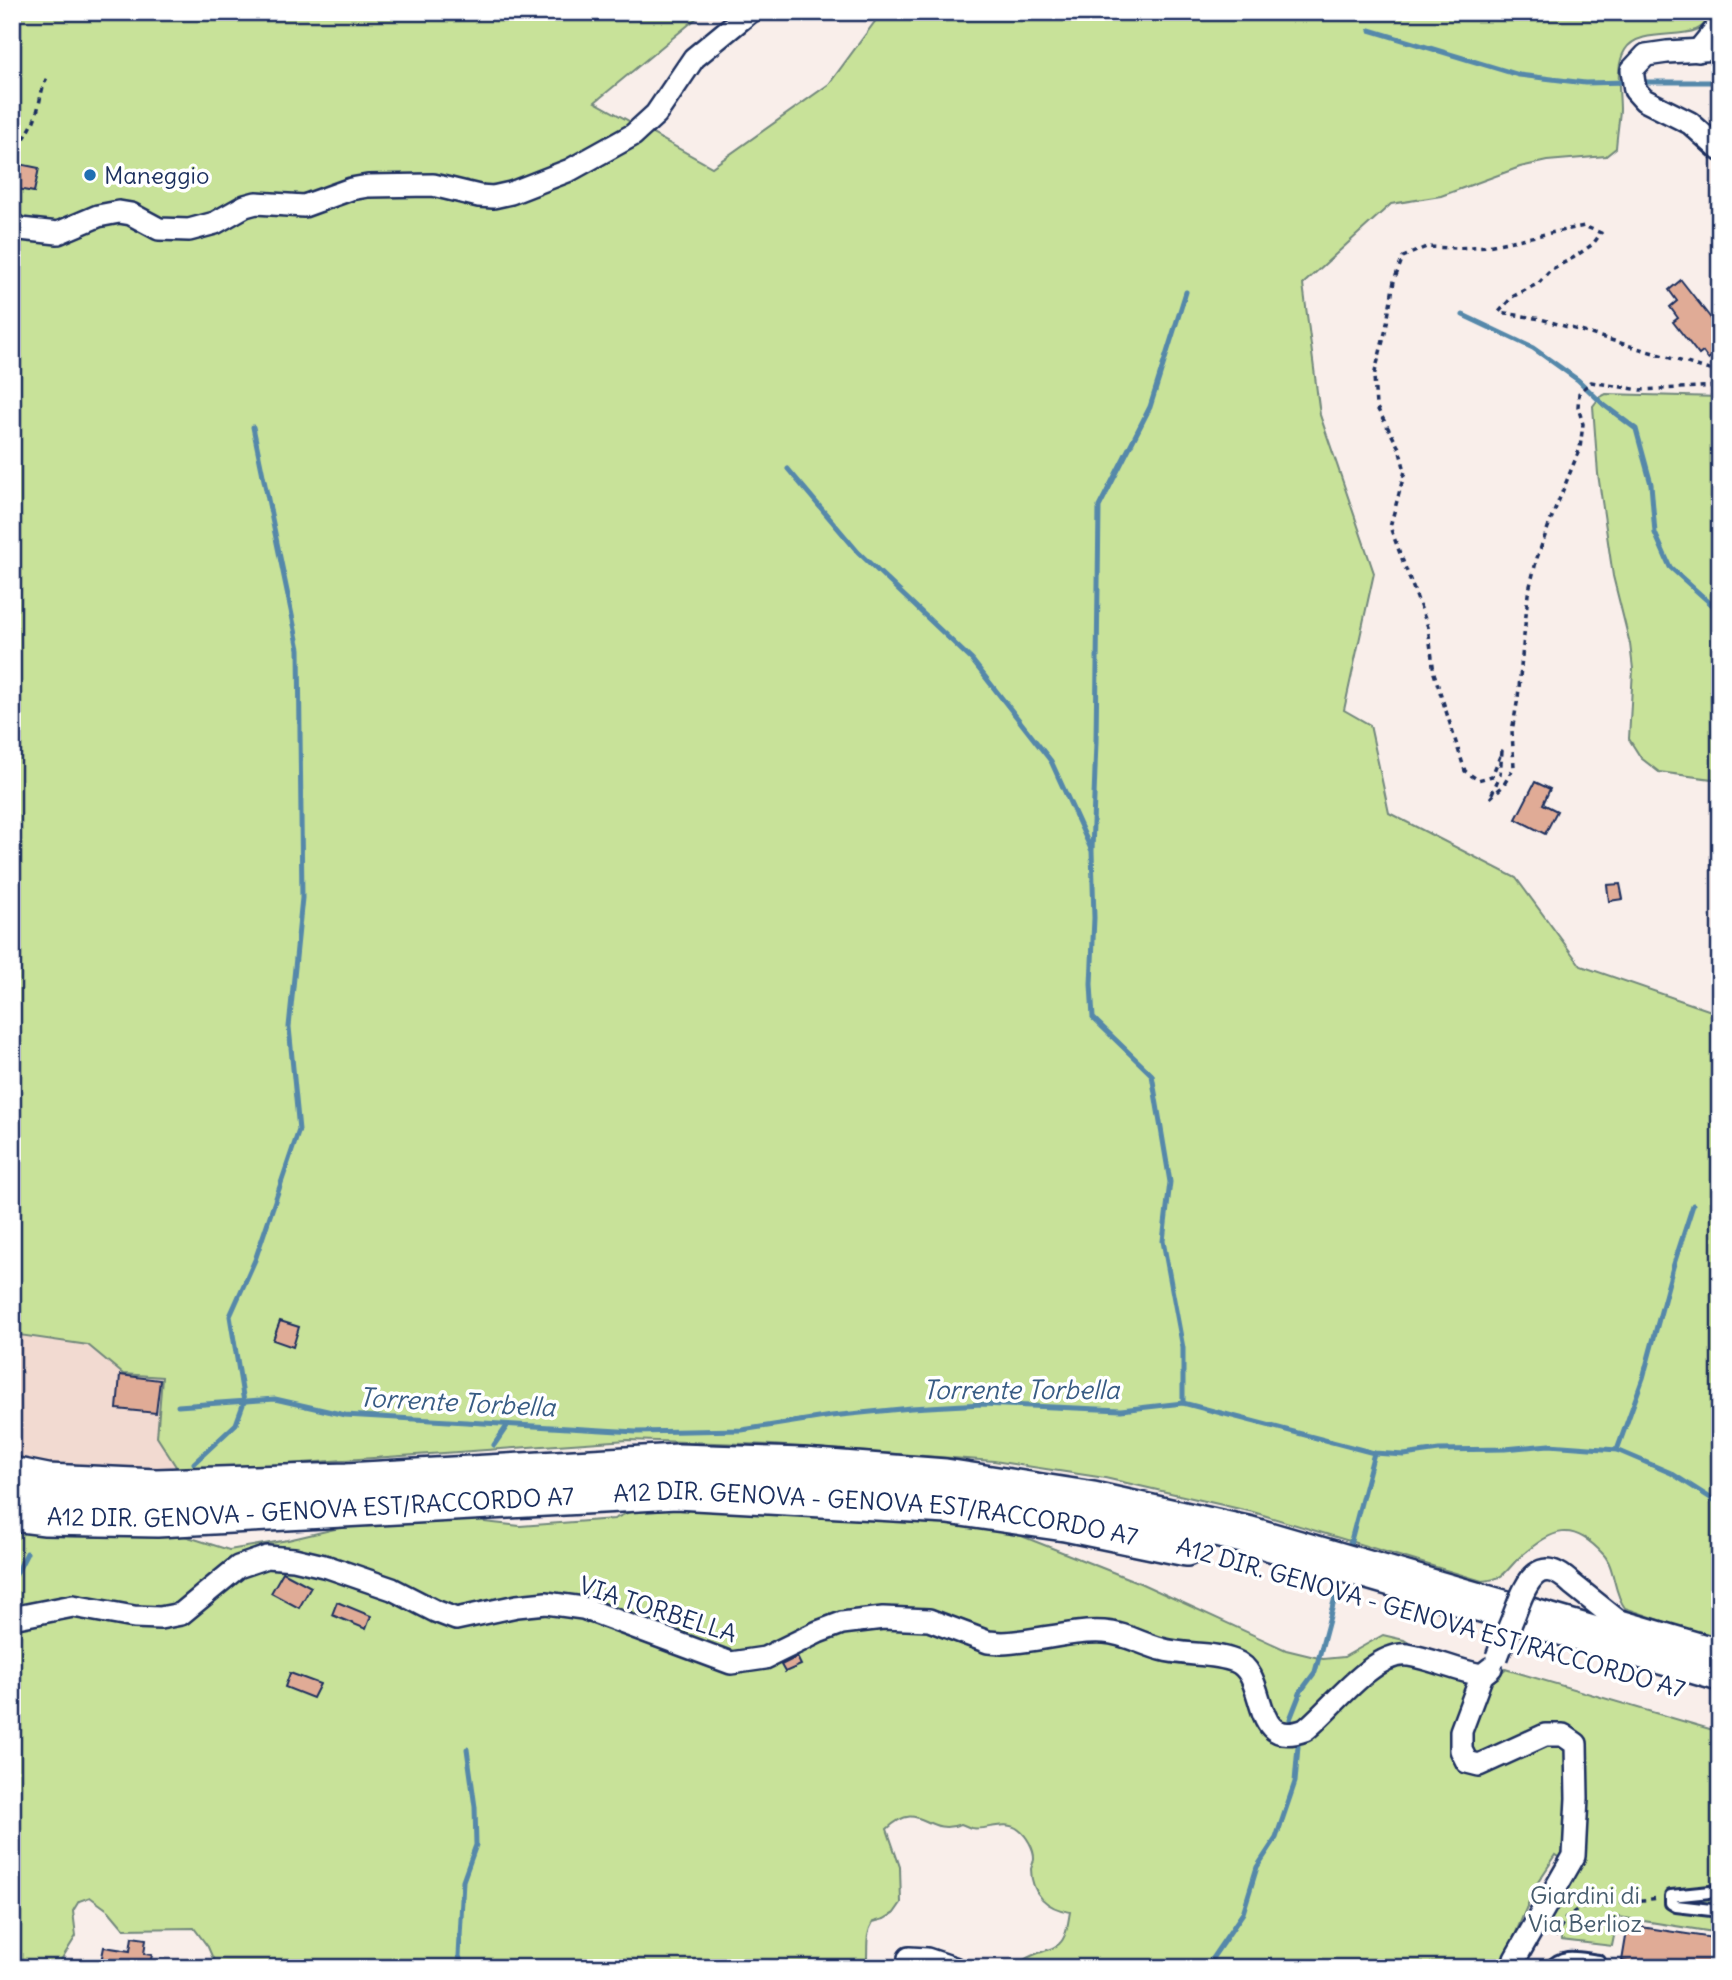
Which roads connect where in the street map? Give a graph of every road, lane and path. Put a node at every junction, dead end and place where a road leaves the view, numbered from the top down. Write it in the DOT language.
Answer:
graph roads {
  1 [pos="750,12"];
  2 [pos="1720,24"];
  3 [pos="1720,49"];
  4 [pos="1698,51"];
  5 [pos="48,76"];
  6 [pos="1720,150"];
  7 [pos="12,155"];
  8 [pos="12,225"];
  9 [pos="1720,373"];
  10 [pos="1720,386"];
  11 [pos="12,1476"];
  12 [pos="12,1512"];
  13 [pos="12,1618"];
  14 [pos="1720,1650"];
  15 [pos="1720,1672"];
  16 [pos="1482,1675"];
  17 [pos="1720,1698"];
  18 [pos="1720,1891"];
  19 [pos="1671,1896"];
  20 [pos="1720,1911"];
  21 [pos="1555,1937"];
  22 [pos="909,1958"];
  23 [pos="1599,1961"];
  24 [pos="954,1968"];
  25 [pos="1513,1968"];
  26 [pos="1549,1968"];
  1 -- 8 [label="street"];
  2 -- 4 [label="street"];
  3 -- 4 [label="street"];
  4 -- 6 [label="street"];
  5 -- 7 [label="path"];
  9 -- 10 [label="path"];
  11 -- 15 [label="highway"];
  12 -- 17 [label="highway, A12 DIR. GENOVA - GENOVA EST/RACCORDO A7"];
  13 -- 16 [label="street, VIA TORBELLA"];
  14 -- 16 [label="street, bridge"];
  16 -- 25 [label="street"];
  18 -- 19 [label="lane"];
  19 -- 20 [label="lane"];
  19 -- 21 [label="path"];
  22 -- 24 [label="street"];
  23 -- 26 [label="lane"];
}
